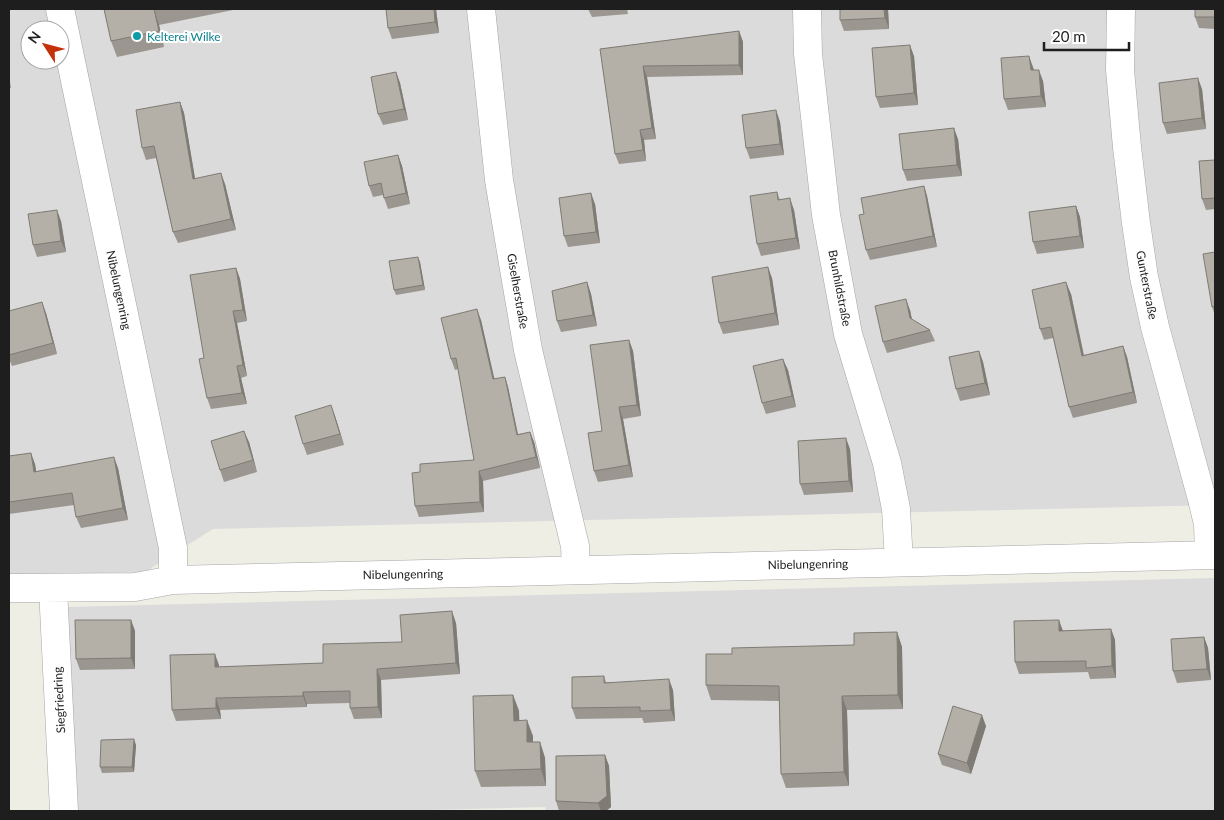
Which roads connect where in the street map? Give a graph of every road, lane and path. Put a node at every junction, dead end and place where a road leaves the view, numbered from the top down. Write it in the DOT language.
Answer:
graph roads {
  1 [pos="60,9"];
  2 [pos="481,9"];
  3 [pos="807,9"];
  4 [pos="1121,9"];
  5 [pos="1212,555"];
  6 [pos="900,562"];
  7 [pos="576,570"];
  8 [pos="173,580"];
  9 [pos="9,588"];
  10 [pos="53,588"];
  11 [pos="64,811"];
  1 -- 8 [label="street, Nibelungenring"];
  2 -- 7 [label="street, Giselherstraße"];
  3 -- 6 [label="street, Brunhildstraße"];
  4 -- 5 [label="street, Gunterstraße"];
  5 -- 6 [label="street, Nibelungenring"];
  6 -- 7 [label="street, Nibelungenring"];
  7 -- 8 [label="street, Nibelungenring"];
  8 -- 10 [label="street"];
  9 -- 10 [label="street"];
  10 -- 11 [label="street, Siegfriedring"];
}
